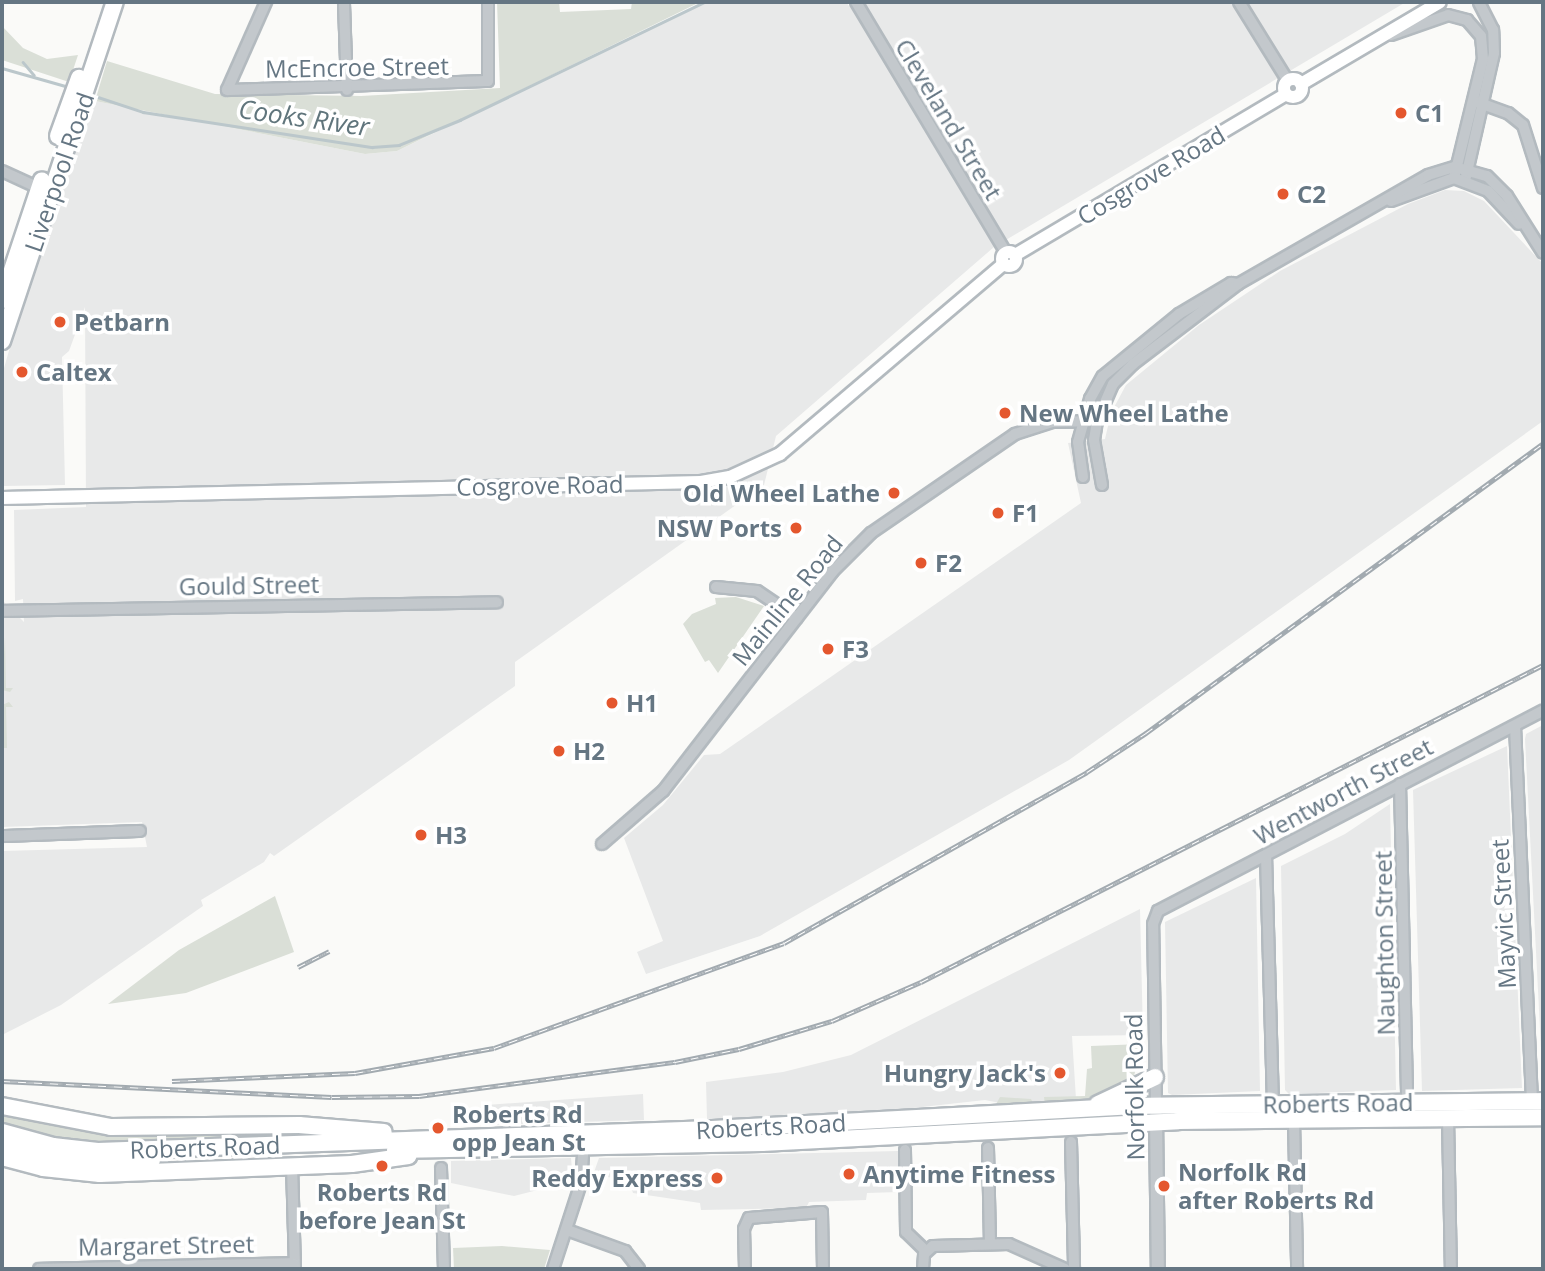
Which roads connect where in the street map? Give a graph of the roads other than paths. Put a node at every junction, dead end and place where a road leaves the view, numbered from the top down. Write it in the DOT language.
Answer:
graph roads {
  1 [pos="103,2"];
  2 [pos="115,2"];
  3 [pos="266,2"];
  4 [pos="488,2"];
  5 [pos="1239,2"];
  6 [pos="1440,2"];
  7 [pos="1479,2"];
  8 [pos="344,4"];
  9 [pos="857,4"];
  10 [pos="1374,42"];
  11 [pos="86,73"];
  12 [pos="1294,83"];
  13 [pos="347,89"];
  14 [pos="1477,102"];
  15 [pos="74,109"];
  16 [pos="1467,169"];
  17 [pos="2,171"];
  18 [pos="1454,173"];
  19 [pos="1465,181"];
  20 [pos="39,188"];
  21 [pos="1543,188"];
  22 [pos="1541,249"];
  23 [pos="1008,257"];
  24 [pos="1238,284"];
  25 [pos="2,300"];
  26 [pos="3,332"];
  27 [pos="1083,419"];
  28 [pos="1097,421"];
  29 [pos="1083,477"];
  30 [pos="1102,485"];
  31 [pos="2,498"];
  32 [pos="716,587"];
  33 [pos="497,602"];
  34 [pos="2,611"];
  35 [pos="797,618"];
  36 [pos="1543,711"];
  37 [pos="1515,726"];
  38 [pos="1400,785"];
  39 [pos="140,831"];
  40 [pos="2,836"];
  41 [pos="602,844"];
  42 [pos="1266,855"];
  43 [pos="1163,908"];
  44 [pos="1155,1077"];
  45 [pos="1538,1101"];
  46 [pos="1407,1102"];
  47 [pos="1273,1104"];
  48 [pos="1156,1105"];
  49 [pos="4,1107"];
  50 [pos="1086,1109"];
  51 [pos="1543,1117"];
  52 [pos="1448,1118"];
  53 [pos="1294,1120"];
  54 [pos="1156,1122"];
  55 [pos="2,1132"];
  56 [pos="584,1140"];
  57 [pos="1070,1142"];
  58 [pos="440,1143"];
  59 [pos="2,1144"];
  60 [pos="988,1147"];
  61 [pos="316,1148"];
  62 [pos="905,1150"];
  63 [pos="2,1157"];
  64 [pos="292,1166"];
  65 [pos="441,1168"];
  66 [pos="566,1230"];
  67 [pos="990,1244"];
  68 [pos="926,1251"];
  69 [pos="295,1266"];
  70 [pos="39,1269"];
  71 [pos="444,1269"];
  72 [pos="553,1269"];
  73 [pos="639,1269"];
  74 [pos="745,1269"];
  75 [pos="823,1269"];
  76 [pos="923,1269"];
  77 [pos="1065,1269"];
  78 [pos="1074,1269"];
  79 [pos="1158,1269"];
  80 [pos="1297,1269"];
  81 [pos="1451,1269"];
  1 -- 11 [label="highway, Liverpool Road"];
  2 -- 11 [label="highway, Liverpool Road"];
  3 -- 13 [label="street, McEncroe Street"];
  4 -- 13 [label="street, McEncroe Street"];
  5 -- 12 [label="street"];
  6 -- 10 [label="main road"];
  7 -- 14 [label="street"];
  8 -- 13 [label="street"];
  9 -- 23 [label="street, Cleveland Street"];
  10 -- 12 [label="main road"];
  10 -- 14 [label="street"];
  11 -- 15 [label="highway, Liverpool Road"];
  12 -- 23 [label="main road, Cosgrove Road"];
  14 -- 16 [label="street"];
  14 -- 18 [label="street"];
  14 -- 21 [label="street"];
  15 -- 20 [label="highway, Liverpool Road"];
  15 -- 26 [label="highway, Liverpool Road"];
  16 -- 18 [label="street"];
  16 -- 19 [label="street"];
  16 -- 22 [label="street"];
  17 -- 20 [label="street"];
  18 -- 19 [label="street"];
  18 -- 24 [label="street"];
  19 -- 22 [label="street"];
  20 -- 25 [label="highway, Liverpool Road"];
  23 -- 31 [label="main road, Cosgrove Road"];
  24 -- 27 [label="street"];
  24 -- 28 [label="street"];
  27 -- 28 [label="street, Mainline Road"];
  27 -- 29 [label="street"];
  27 -- 35 [label="street, Mainline Road"];
  28 -- 30 [label="street"];
  32 -- 35 [label="street"];
  33 -- 34 [label="street, Gould Street"];
  35 -- 41 [label="street, Mainline Road"];
  36 -- 37 [label="street, Wentworth Street"];
  37 -- 38 [label="street, Wentworth Street"];
  37 -- 45 [label="street, Mayvic Street"];
  38 -- 42 [label="street, Wentworth Street"];
  38 -- 46 [label="street, Naughton Street"];
  39 -- 40 [label="street"];
  42 -- 43 [label="street, Wentworth Street"];
  42 -- 47 [label="street"];
  43 -- 44 [label="street, Norfolk Road"];
  44 -- 48 [label="street, Norfolk Road"];
  44 -- 50 [label="highway"];
  45 -- 46 [label="highway, Roberts Road"];
  46 -- 47 [label="highway, Roberts Road"];
  47 -- 48 [label="highway, Roberts Road"];
  48 -- 50 [label="highway, Roberts Road"];
  48 -- 54 [label="street, Norfolk Road"];
  49 -- 58 [label="highway"];
  50 -- 56 [label="highway, Roberts Road"];
  51 -- 52 [label="highway, Roberts Road"];
  52 -- 53 [label="highway, Roberts Road"];
  52 -- 81 [label="street"];
  53 -- 54 [label="highway, Roberts Road"];
  53 -- 80 [label="street"];
  54 -- 56 [label="highway, Roberts Road"];
  54 -- 79 [label="street, Norfolk Road"];
  55 -- 61 [label="highway, Roberts Road"];
  56 -- 58 [label="highway, Roberts Road"];
  56 -- 66 [label="street"];
  57 -- 78 [label="street"];
  58 -- 61 [label="highway, Roberts Road"];
  58 -- 64 [label="highway"];
  59 -- 61 [label="highway, Roberts Road"];
  60 -- 67 [label="street"];
  62 -- 68 [label="street"];
  63 -- 64 [label="highway"];
  64 -- 69 [label="street"];
  65 -- 71 [label="street"];
  66 -- 72 [label="street"];
  66 -- 73 [label="street"];
  67 -- 68 [label="street"];
  67 -- 77 [label="street"];
  68 -- 76 [label="street"];
  69 -- 70 [label="street, Margaret Street"];
  74 -- 75 [label="street"];
}
